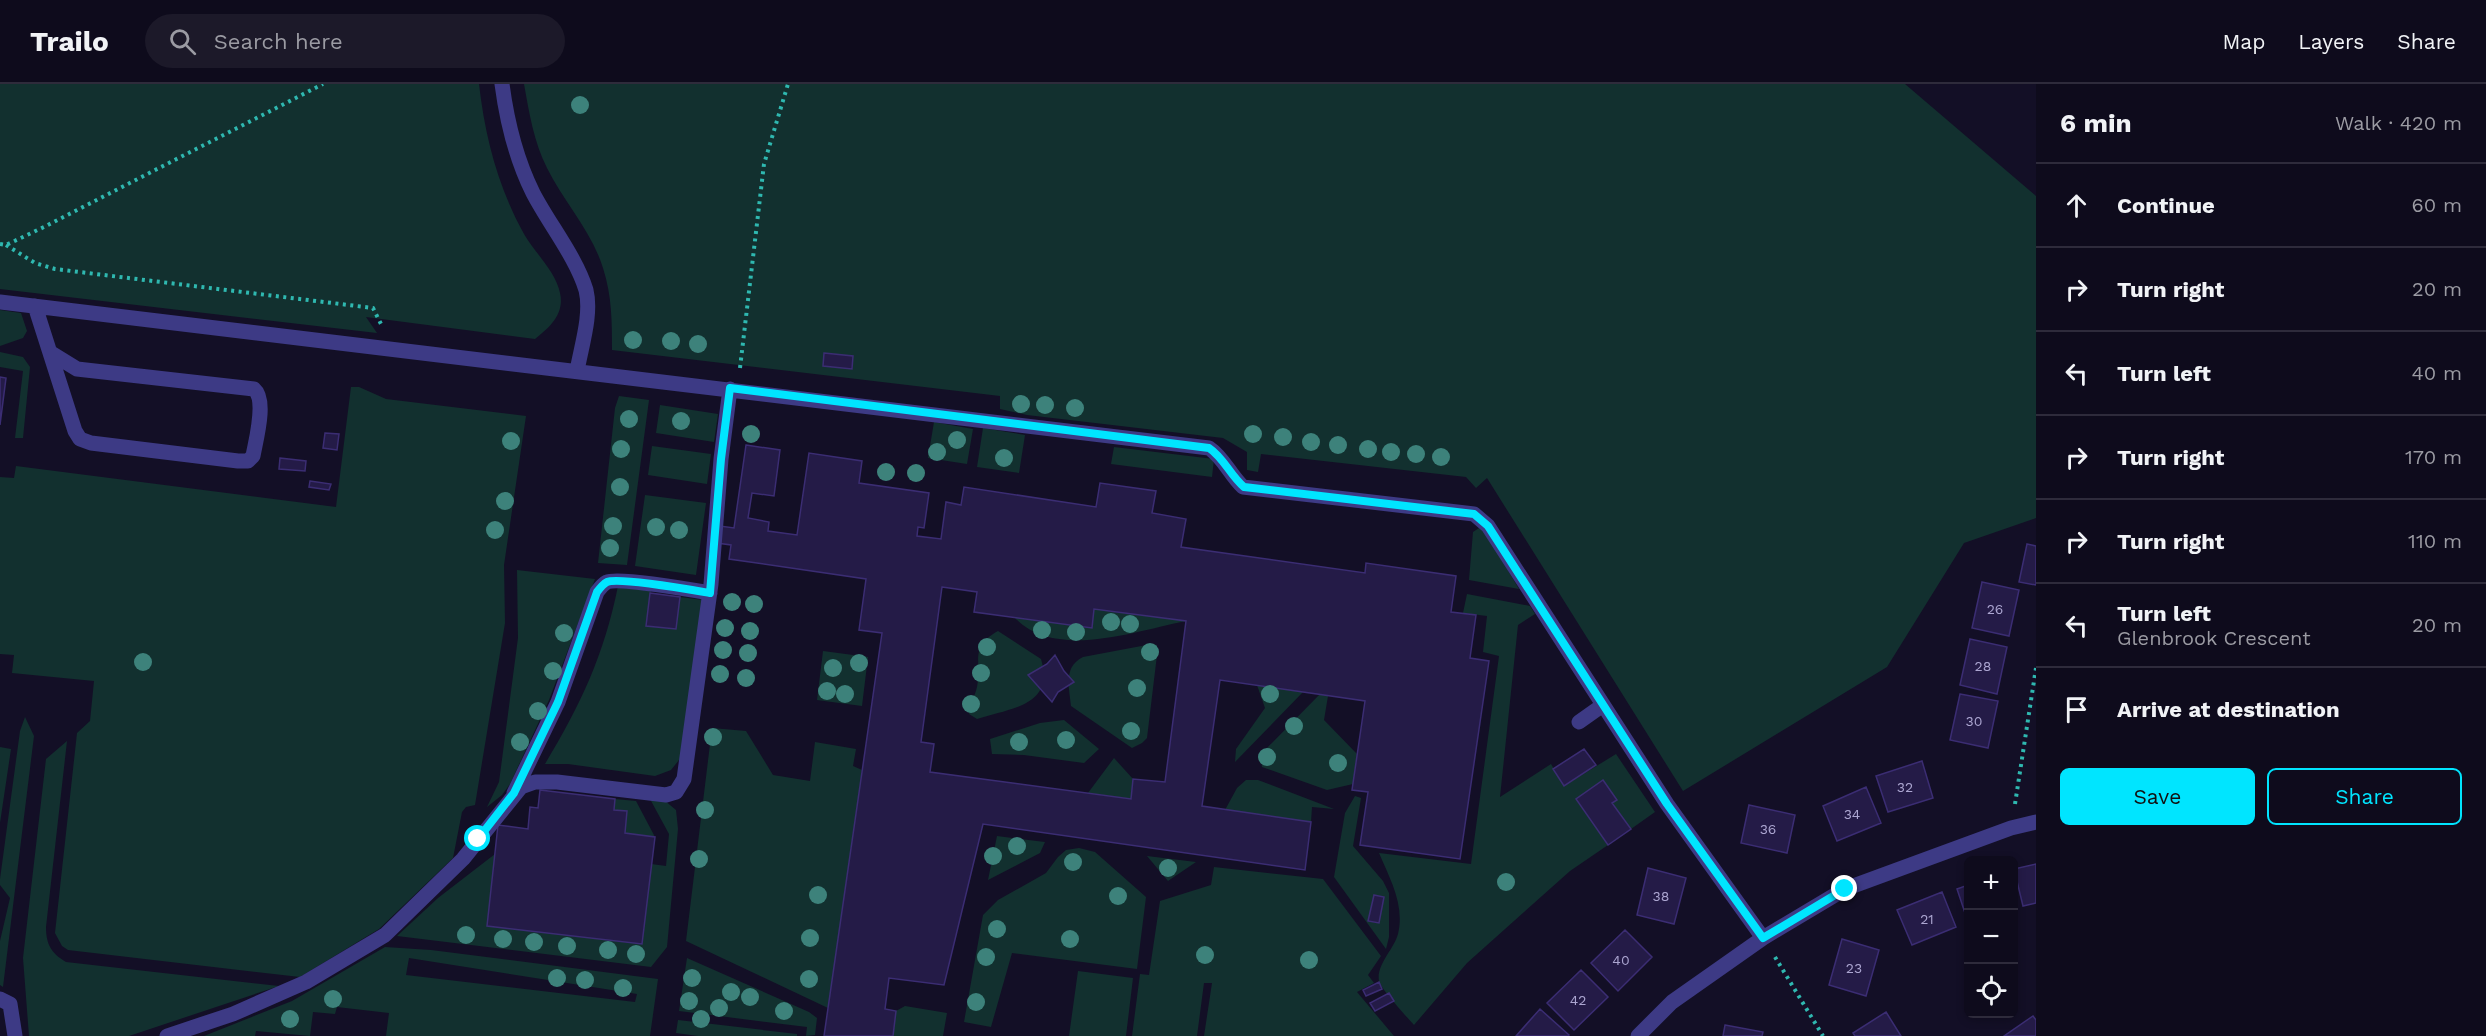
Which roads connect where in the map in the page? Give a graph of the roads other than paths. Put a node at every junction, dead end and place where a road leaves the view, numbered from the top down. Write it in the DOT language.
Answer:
graph roads {
  1 [pos="502,84"];
  2 [pos="0,302"];
  3 [pos="35,306"];
  4 [pos="51,353"];
  5 [pos="577,371"];
  6 [pos="734,389"];
  7 [pos="710,593"];
  8 [pos="1603,705"];
  9 [pos="1579,722"];
  10 [pos="514,793"];
  11 [pos="2036,822"];
  12 [pos="1763,938"];
  13 [pos="0,999"];
  14 [pos="15,1036"];
  15 [pos="167,1036"];
  16 [pos="1638,1036"];
  1 -- 5 [label="street"];
  2 -- 3 [label="street"];
  3 -- 4 [label="street"];
  3 -- 5 [label="street"];
  4 -- 4 [label="street"];
  5 -- 6 [label="street"];
  6 -- 7 [label="street"];
  6 -- 8 [label="street"];
  7 -- 10 [label="street"];
  7 -- 10 [label="street"];
  8 -- 9 [label="street"];
  8 -- 12 [label="street"];
  10 -- 15 [label="street"];
  11 -- 12 [label="street"];
  12 -- 16 [label="street"];
  13 -- 14 [label="street"];
}
